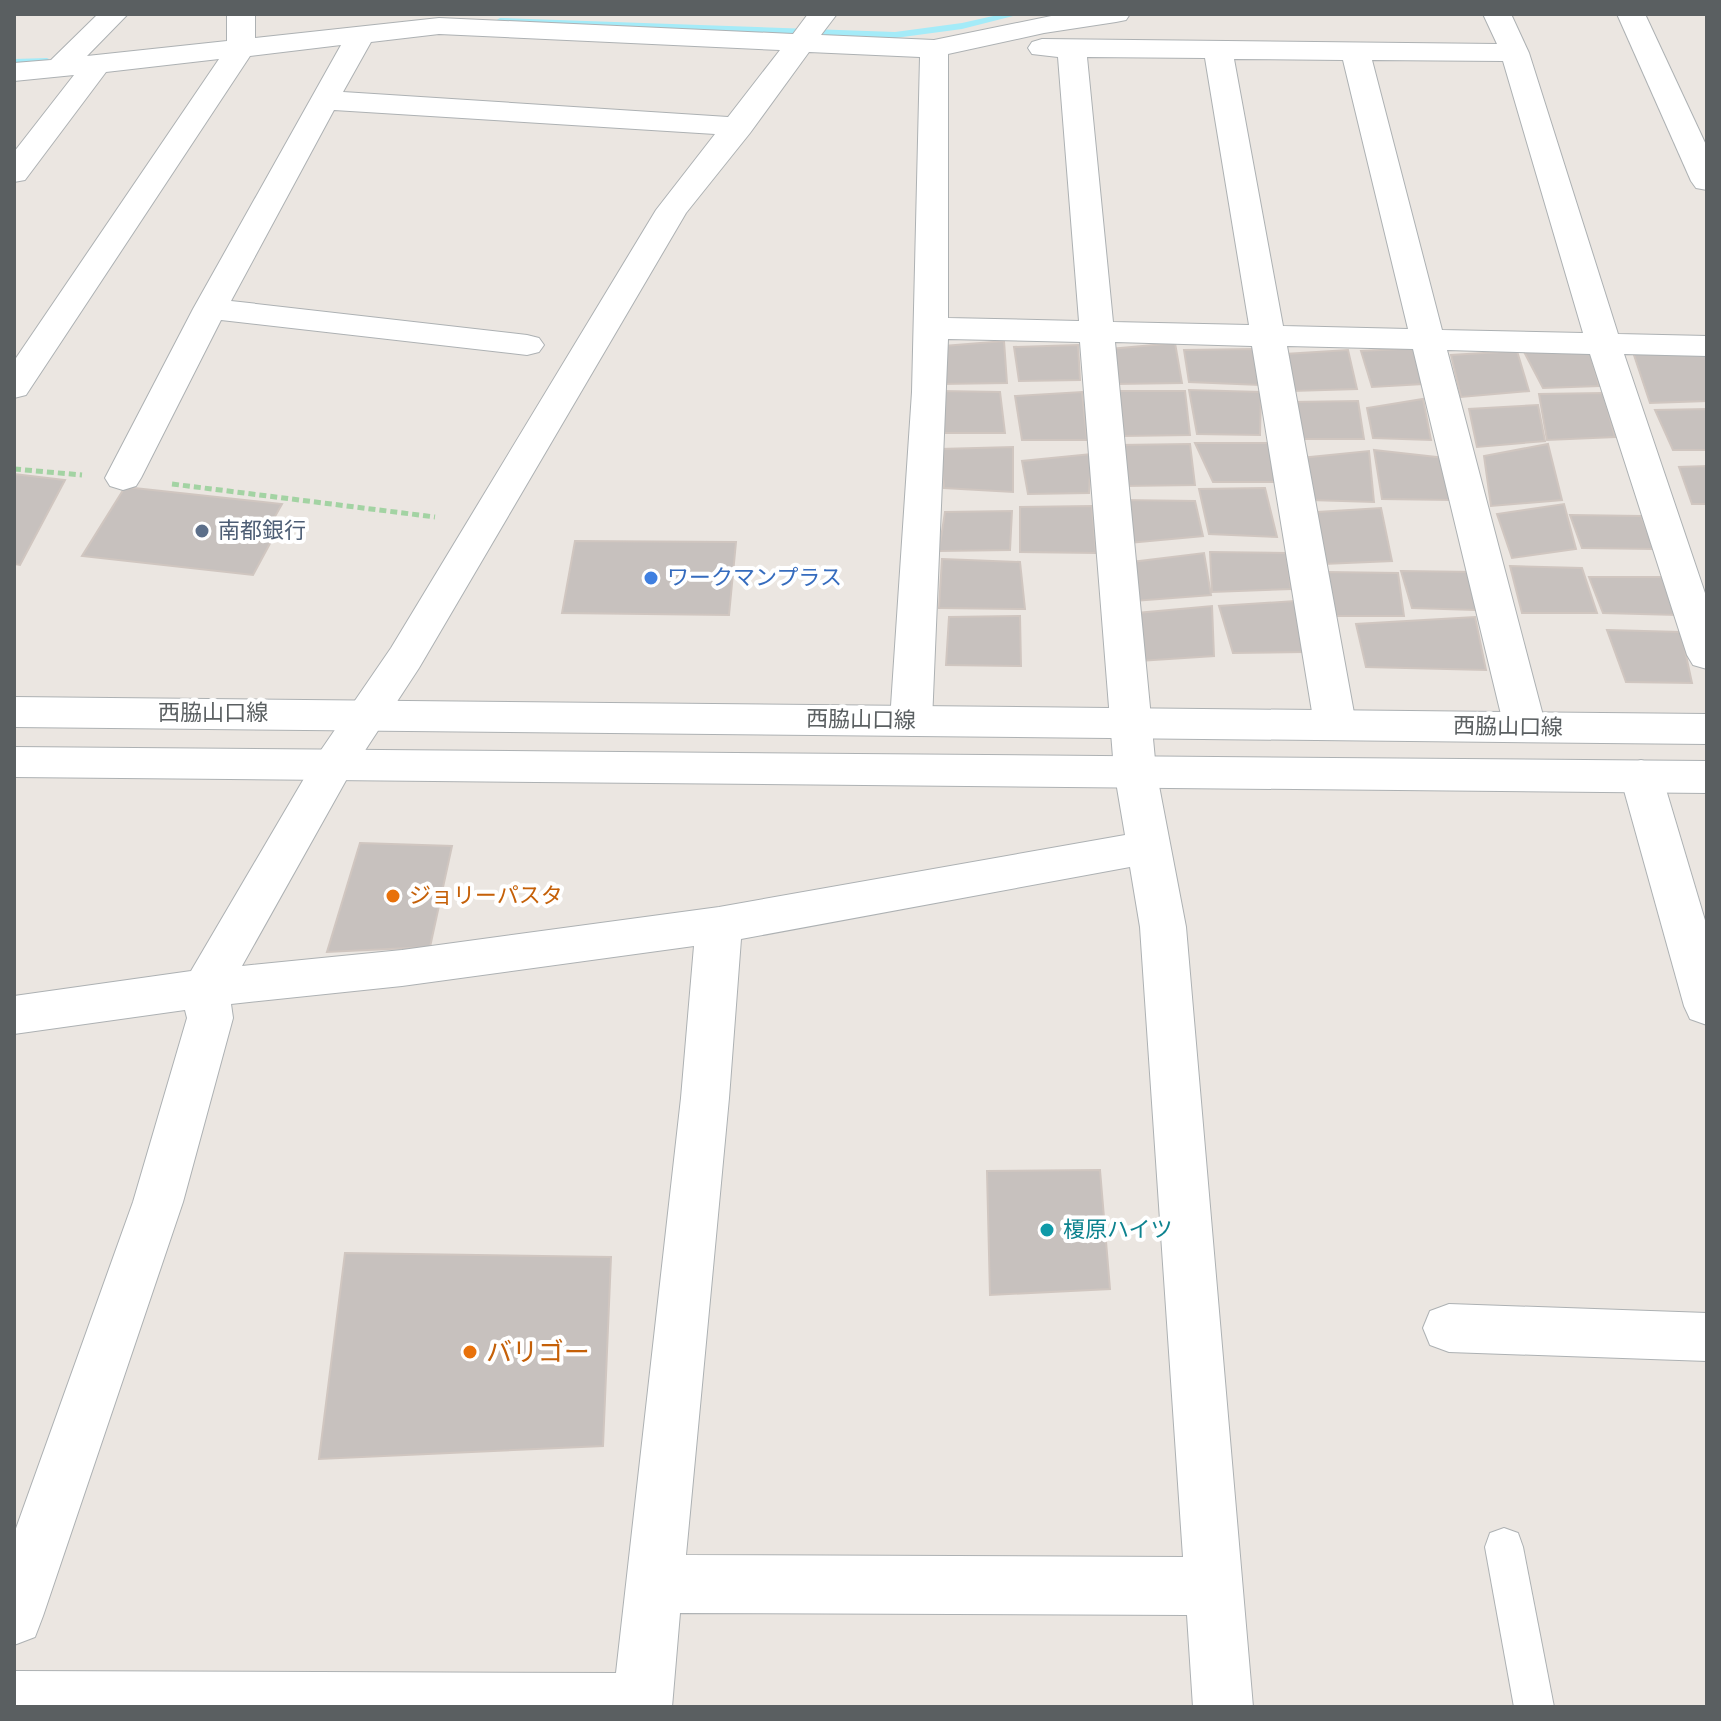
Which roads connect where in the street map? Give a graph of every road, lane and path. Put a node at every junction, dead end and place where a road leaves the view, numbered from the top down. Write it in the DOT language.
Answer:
graph roads {
  1 [pos="114,14"];
  2 [pos="241,14"];
  3 [pos="1116,14"];
  4 [pos="1497,14"];
  5 [pos="1631,14"];
  6 [pos="814,28"];
  7 [pos="362,33"];
  8 [pos="985,39"];
  9 [pos="241,47"];
  10 [pos="934,49"];
  11 [pos="1072,49"];
  12 [pos="1218,50"];
  13 [pos="1355,51"];
  14 [pos="1515,53"];
  15 [pos="97,64"];
  16 [pos="59,68"];
  17 [pos="14,72"];
  18 [pos="324,100"];
  19 [pos="739,127"];
  20 [pos="14,173"];
  21 [pos="1707,181"];
  22 [pos="210,309"];
  23 [pos="932,328"];
  24 [pos="1094,330"];
  25 [pos="1268,334"];
  26 [pos="1427,339"];
  27 [pos="1602,343"];
  28 [pos="527,345"];
  29 [pos="1707,346"];
  30 [pos="14,387"];
  31 [pos="14,469"];
  32 [pos="123,478"];
  33 [pos="484,525"];
  34 [pos="1707,655"];
  35 [pos="14,712"];
  36 [pos="370,714"];
  37 [pos="911,721"];
  38 [pos="1130,722"];
  39 [pos="1335,724"];
  40 [pos="1525,727"];
  41 [pos="1707,729"];
  42 [pos="14,762"];
  43 [pos="334,764"];
  44 [pos="1135,770"];
  45 [pos="1641,776"];
  46 [pos="1707,777"];
  47 [pos="1149,847"];
  48 [pos="719,925"];
  49 [pos="205,988"];
  50 [pos="1707,1006"];
  51 [pos="14,1015"];
  52 [pos="1449,1328"];
  53 [pos="1707,1337"];
  54 [pos="1504,1547"];
  55 [pos="654,1584"];
  56 [pos="1214,1586"];
  57 [pos="14,1616"];
  58 [pos="14,1701"];
  59 [pos="642,1705"];
  60 [pos="1223,1707"];
  61 [pos="1534,1707"];
  1 -- 16 [label="street"];
  2 -- 9 [label="street"];
  3 -- 8 [label="street"];
  4 -- 14 [label="street"];
  5 -- 21 [label="street"];
  6 -- 7 [label="street"];
  6 -- 10 [label="street"];
  6 -- 19 [label="street"];
  7 -- 9 [label="street"];
  7 -- 18 [label="street"];
  8 -- 10 [label="street"];
  8 -- 11 [label="street"];
  9 -- 15 [label="street"];
  9 -- 30 [label="street"];
  10 -- 23 [label="street"];
  11 -- 12 [label="street"];
  11 -- 24 [label="street"];
  12 -- 13 [label="street"];
  12 -- 25 [label="street"];
  13 -- 14 [label="street"];
  13 -- 26 [label="street"];
  14 -- 27 [label="street"];
  15 -- 16 [label="street"];
  15 -- 20 [label="street"];
  16 -- 17 [label="street"];
  18 -- 19 [label="street"];
  18 -- 22 [label="street"];
  19 -- 33 [label="street"];
  22 -- 28 [label="street"];
  22 -- 32 [label="street"];
  23 -- 24 [label="street"];
  23 -- 37 [label="street"];
  24 -- 25 [label="street"];
  24 -- 38 [label="street"];
  25 -- 26 [label="street"];
  25 -- 39 [label="street"];
  26 -- 27 [label="street"];
  26 -- 40 [label="street"];
  27 -- 29 [label="street"];
  27 -- 34 [label="street"];
  31 -- 32 [label="path"];
  32 -- 33 [label="path"];
  33 -- 36 [label="street"];
  35 -- 36 [label="street, 西脇山口線"];
  36 -- 37 [label="street, 西脇山口線"];
  36 -- 43 [label="street"];
  37 -- 38 [label="street, 西脇山口線"];
  38 -- 39 [label="street, 西脇山口線"];
  38 -- 44 [label="street"];
  39 -- 40 [label="street, 西脇山口線"];
  40 -- 41 [label="street, 西脇山口線"];
  42 -- 43 [label="street"];
  43 -- 44 [label="street"];
  43 -- 49 [label="street"];
  44 -- 45 [label="street"];
  44 -- 47 [label="street"];
  45 -- 46 [label="street"];
  45 -- 50 [label="street"];
  47 -- 48 [label="street"];
  47 -- 56 [label="street"];
  48 -- 49 [label="street"];
  48 -- 55 [label="street"];
  49 -- 51 [label="street"];
  49 -- 57 [label="street"];
  52 -- 53 [label="street"];
  54 -- 61 [label="lane"];
  55 -- 56 [label="street"];
  55 -- 59 [label="street"];
  56 -- 60 [label="street"];
  58 -- 59 [label="street"];
}
